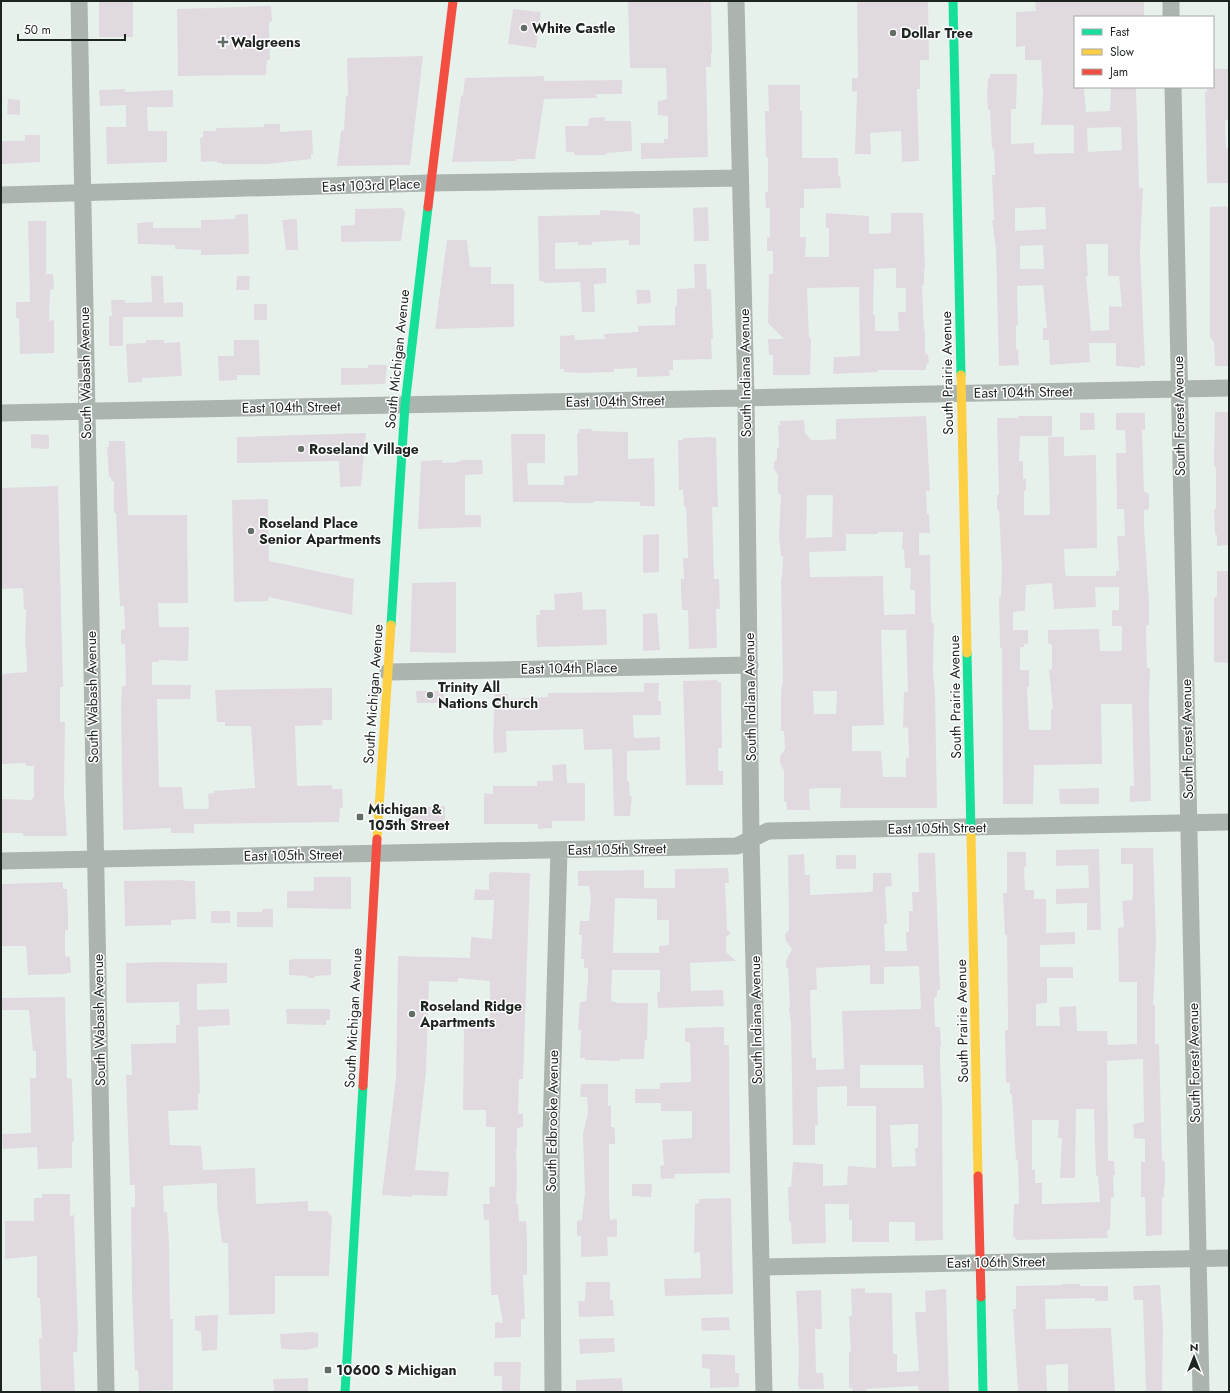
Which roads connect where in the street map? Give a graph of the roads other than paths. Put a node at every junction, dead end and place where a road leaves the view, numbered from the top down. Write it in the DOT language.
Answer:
graph roads {
  1 [pos="79,1"];
  2 [pos="453,1"];
  3 [pos="736,1"];
  4 [pos="953,1"];
  5 [pos="1171,1"];
  6 [pos="1172,16"];
  7 [pos="1173,88"];
  8 [pos="740,178"];
  9 [pos="430,183"];
  10 [pos="81,193"];
  11 [pos="1,195"];
  12 [pos="1229,388"];
  13 [pos="1179,389"];
  14 [pos="962,394"];
  15 [pos="746,398"];
  16 [pos="405,405"];
  17 [pos="86,411"];
  18 [pos="1,413"];
  19 [pos="750,664"];
  20 [pos="388,672"];
  21 [pos="1229,822"];
  22 [pos="1189,823"];
  23 [pos="972,827"];
  24 [pos="752,839"];
  25 [pos="558,850"];
  26 [pos="376,853"];
  27 [pos="96,859"];
  28 [pos="1,861"];
  29 [pos="1198,1258"];
  30 [pos="1229,1258"];
  31 [pos="981,1263"];
  32 [pos="762,1267"];
  33 [pos="106,1392"];
  34 [pos="345,1392"];
  35 [pos="553,1392"];
  36 [pos="764,1392"];
  37 [pos="983,1392"];
  38 [pos="1201,1392"];
  1 -- 10 [label="street, South Wabash Avenue"];
  2 -- 9 [label="main road, South Michigan Avenue"];
  3 -- 8 [label="street, South Indiana Avenue"];
  4 -- 14 [label="main road, South Prairie Avenue"];
  5 -- 6 [label="street"];
  7 -- 13 [label="street, South Forest Avenue"];
  8 -- 9 [label="street, East 103rd Place"];
  8 -- 15 [label="street, South Indiana Avenue"];
  9 -- 10 [label="street, East 103rd Place"];
  9 -- 16 [label="main road, South Michigan Avenue"];
  10 -- 11 [label="street, East 103rd Place"];
  10 -- 17 [label="street, South Wabash Avenue"];
  12 -- 13 [label="street, East 104th Street"];
  13 -- 14 [label="street, East 104th Street"];
  13 -- 22 [label="street, South Forest Avenue"];
  14 -- 15 [label="street, East 104th Street"];
  14 -- 23 [label="main road, South Prairie Avenue"];
  15 -- 16 [label="street, East 104th Street"];
  15 -- 19 [label="street, South Indiana Avenue"];
  16 -- 17 [label="street, East 104th Street"];
  16 -- 20 [label="main road, South Michigan Avenue"];
  17 -- 18 [label="street, East 104th Street"];
  17 -- 27 [label="street, South Wabash Avenue"];
  19 -- 20 [label="street, East 104th Place"];
  19 -- 24 [label="street, South Indiana Avenue"];
  20 -- 26 [label="main road, South Michigan Avenue"];
  21 -- 22 [label="street, East 105th Street"];
  22 -- 23 [label="street, East 105th Street"];
  22 -- 29 [label="street, South Forest Avenue"];
  23 -- 24 [label="street, East 105th Street"];
  23 -- 31 [label="main road, South Prairie Avenue"];
  24 -- 25 [label="street, East 105th Street"];
  24 -- 32 [label="street, South Indiana Avenue"];
  25 -- 26 [label="street, East 105th Street"];
  25 -- 35 [label="street, South Edbrooke Avenue"];
  26 -- 27 [label="street, East 105th Street"];
  26 -- 34 [label="main road, South Michigan Avenue"];
  27 -- 28 [label="street, East 105th Street"];
  27 -- 33 [label="street, South Wabash Avenue"];
  29 -- 30 [label="street, East 106th Street"];
  29 -- 31 [label="street, East 106th Street"];
  29 -- 38 [label="street, South Forest Avenue"];
  31 -- 32 [label="street, East 106th Street"];
  31 -- 37 [label="main road, South Prairie Avenue"];
  32 -- 36 [label="street, South Indiana Avenue"];
}
